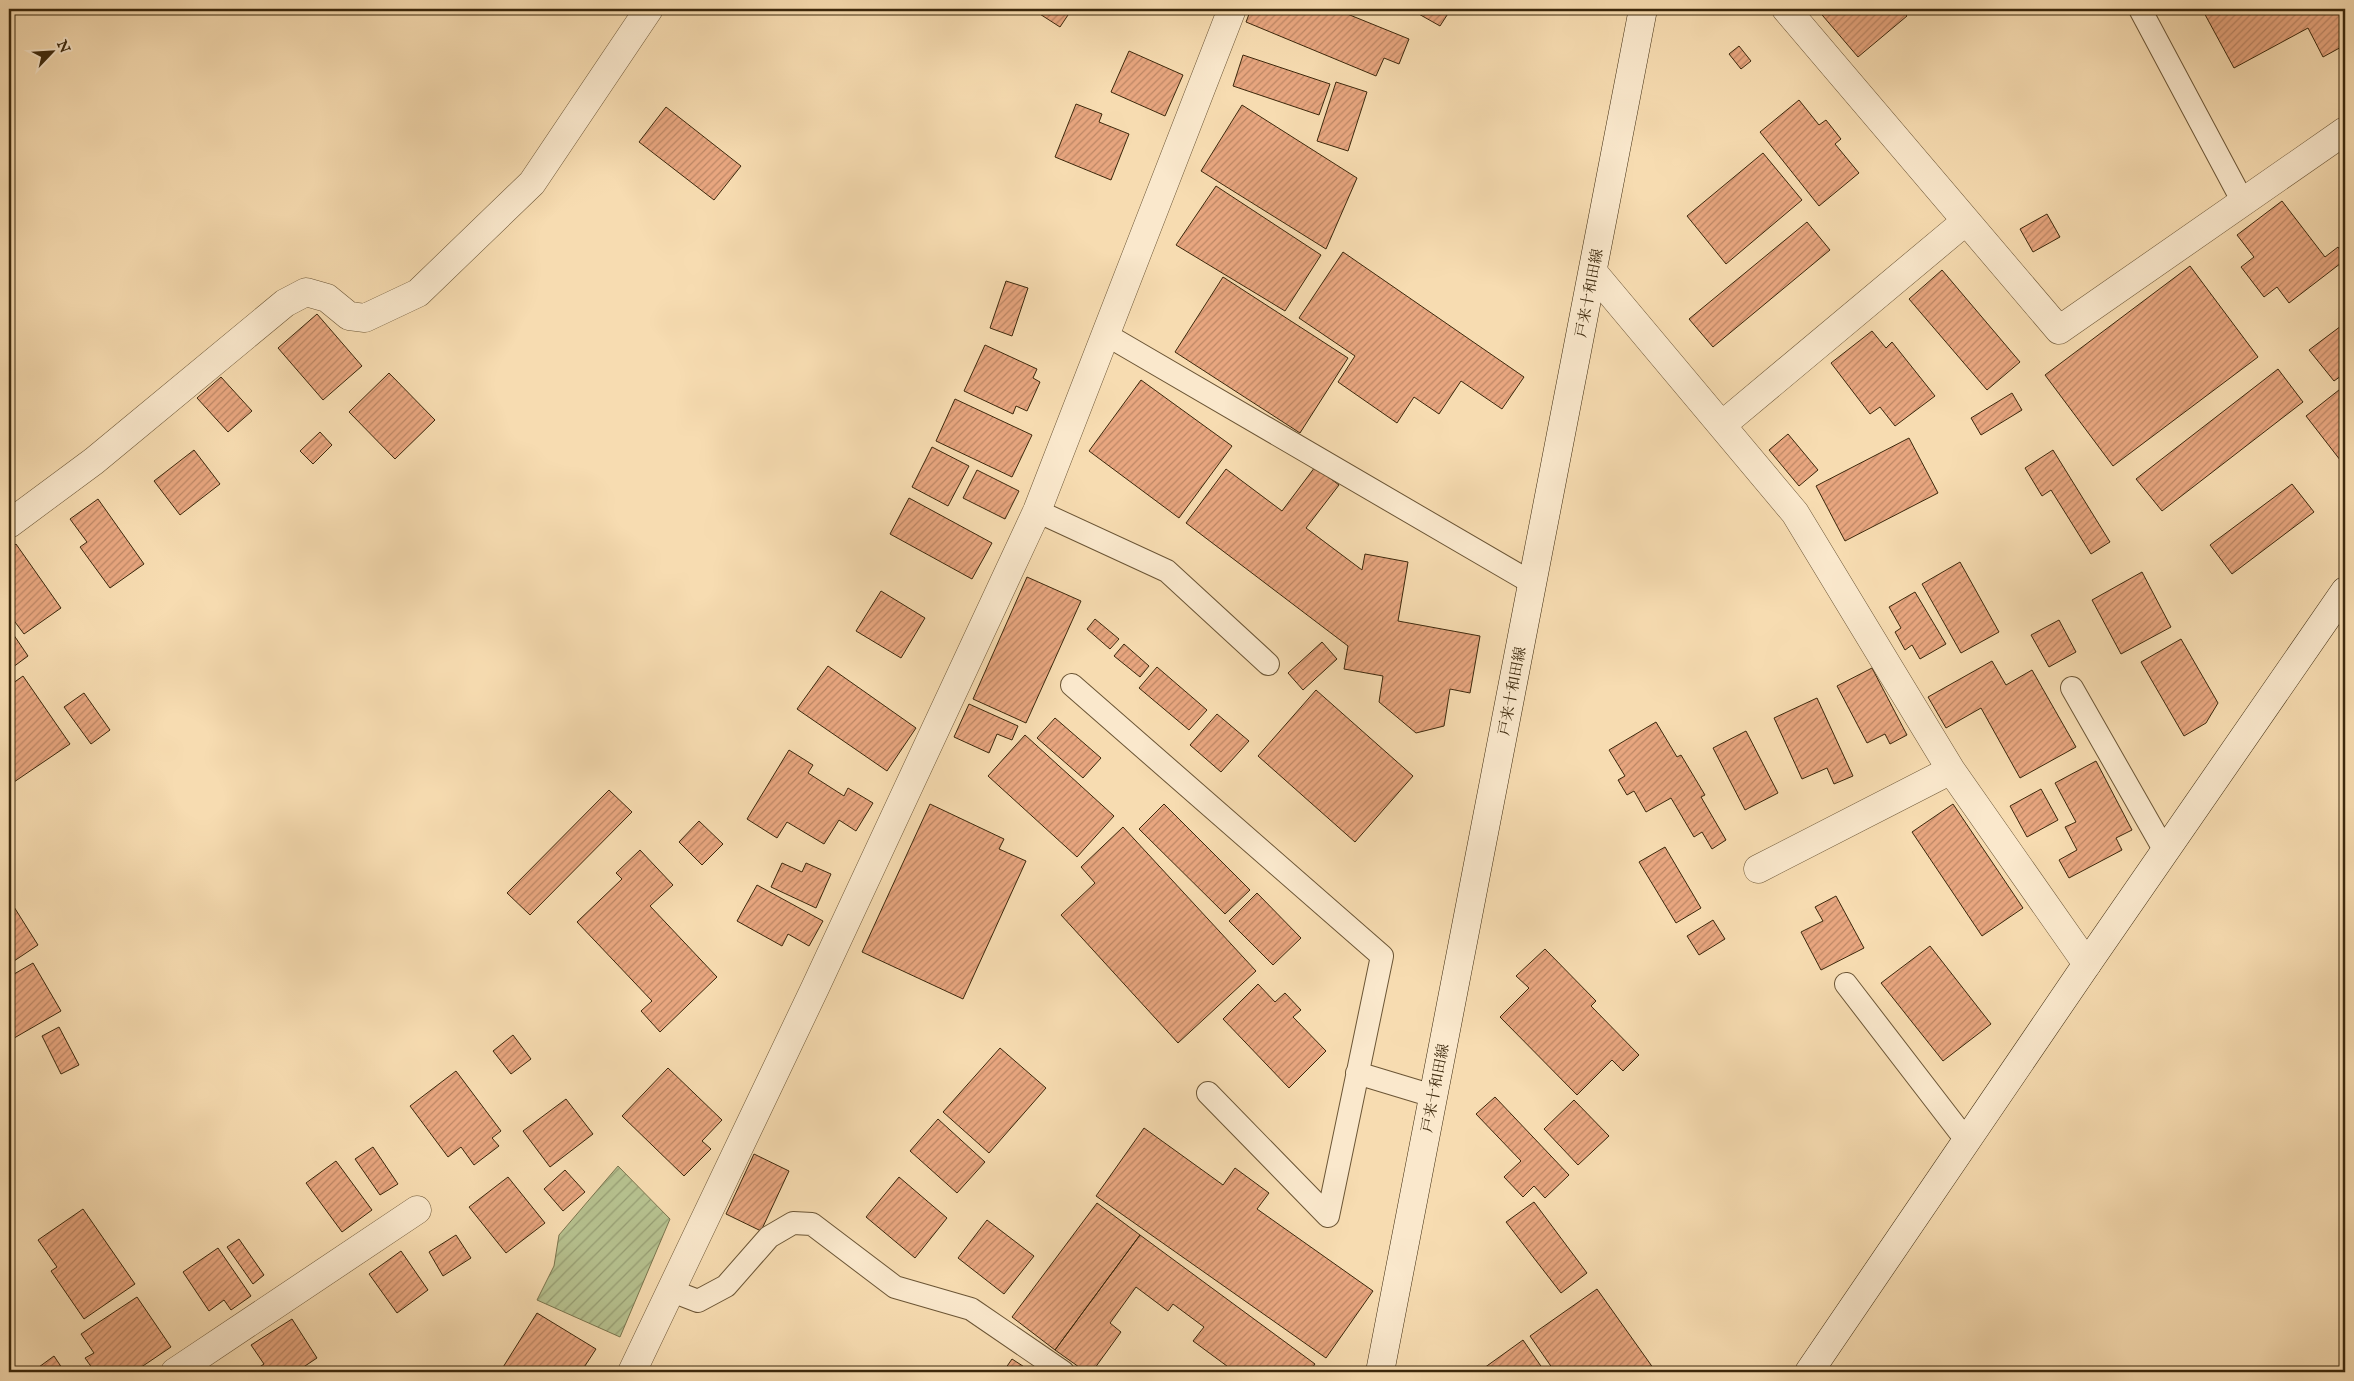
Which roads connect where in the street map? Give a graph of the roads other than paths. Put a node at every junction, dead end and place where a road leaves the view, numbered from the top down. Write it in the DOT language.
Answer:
graph roads {
  1 [pos="649,9"];
  2 [pos="1232,9"];
  3 [pos="1786,9"];
  4 [pos="2140,9"];
  5 [pos="1638,10"];
  6 [pos="2345,131"];
  7 [pos="2243,202"];
  8 [pos="1966,221"];
  9 [pos="1593,272"];
  10 [pos="1105,334"];
  11 [pos="1722,425"];
  12 [pos="1037,511"];
  13 [pos="9,524"];
  14 [pos="1532,583"];
  15 [pos="2345,591"];
  16 [pos="1268,664"];
  17 [pos="1072,685"];
  18 [pos="2072,688"];
  19 [pos="1951,770"];
  20 [pos="2164,851"];
  21 [pos="1758,869"];
  22 [pos="2087,964"];
  23 [pos="1846,984"];
  24 [pos="1357,1073"];
  25 [pos="1208,1093"];
  26 [pos="1433,1096"];
  27 [pos="1966,1140"];
  28 [pos="417,1210"];
  29 [pos="672,1291"];
  30 [pos="175,1372"];
  31 [pos="632,1372"];
  32 [pos="1063,1372"];
  33 [pos="1380,1372"];
  34 [pos="1809,1372"];
  1 -- 13 [label="street"];
  2 -- 10 [label="street"];
  3 -- 8 [label="street"];
  4 -- 7 [label="lane"];
  5 -- 9 [label="street, 戸来十和田線"];
  6 -- 7 [label="street"];
  7 -- 8 [label="street"];
  8 -- 11 [label="street"];
  9 -- 11 [label="street"];
  9 -- 14 [label="street, 戸来十和田線"];
  10 -- 12 [label="street"];
  10 -- 14 [label="lane"];
  11 -- 19 [label="street"];
  12 -- 16 [label="lane"];
  12 -- 29 [label="street"];
  14 -- 26 [label="street, 戸来十和田線"];
  15 -- 20 [label="street"];
  17 -- 24 [label="lane"];
  18 -- 20 [label="lane"];
  19 -- 21 [label="street"];
  19 -- 22 [label="street"];
  20 -- 22 [label="street"];
  22 -- 27 [label="street"];
  23 -- 27 [label="lane"];
  24 -- 25 [label="lane"];
  24 -- 26 [label="lane"];
  26 -- 33 [label="street, 戸来十和田線"];
  27 -- 34 [label="street"];
  28 -- 30 [label="street"];
  29 -- 31 [label="street"];
  29 -- 32 [label="lane"];
}
